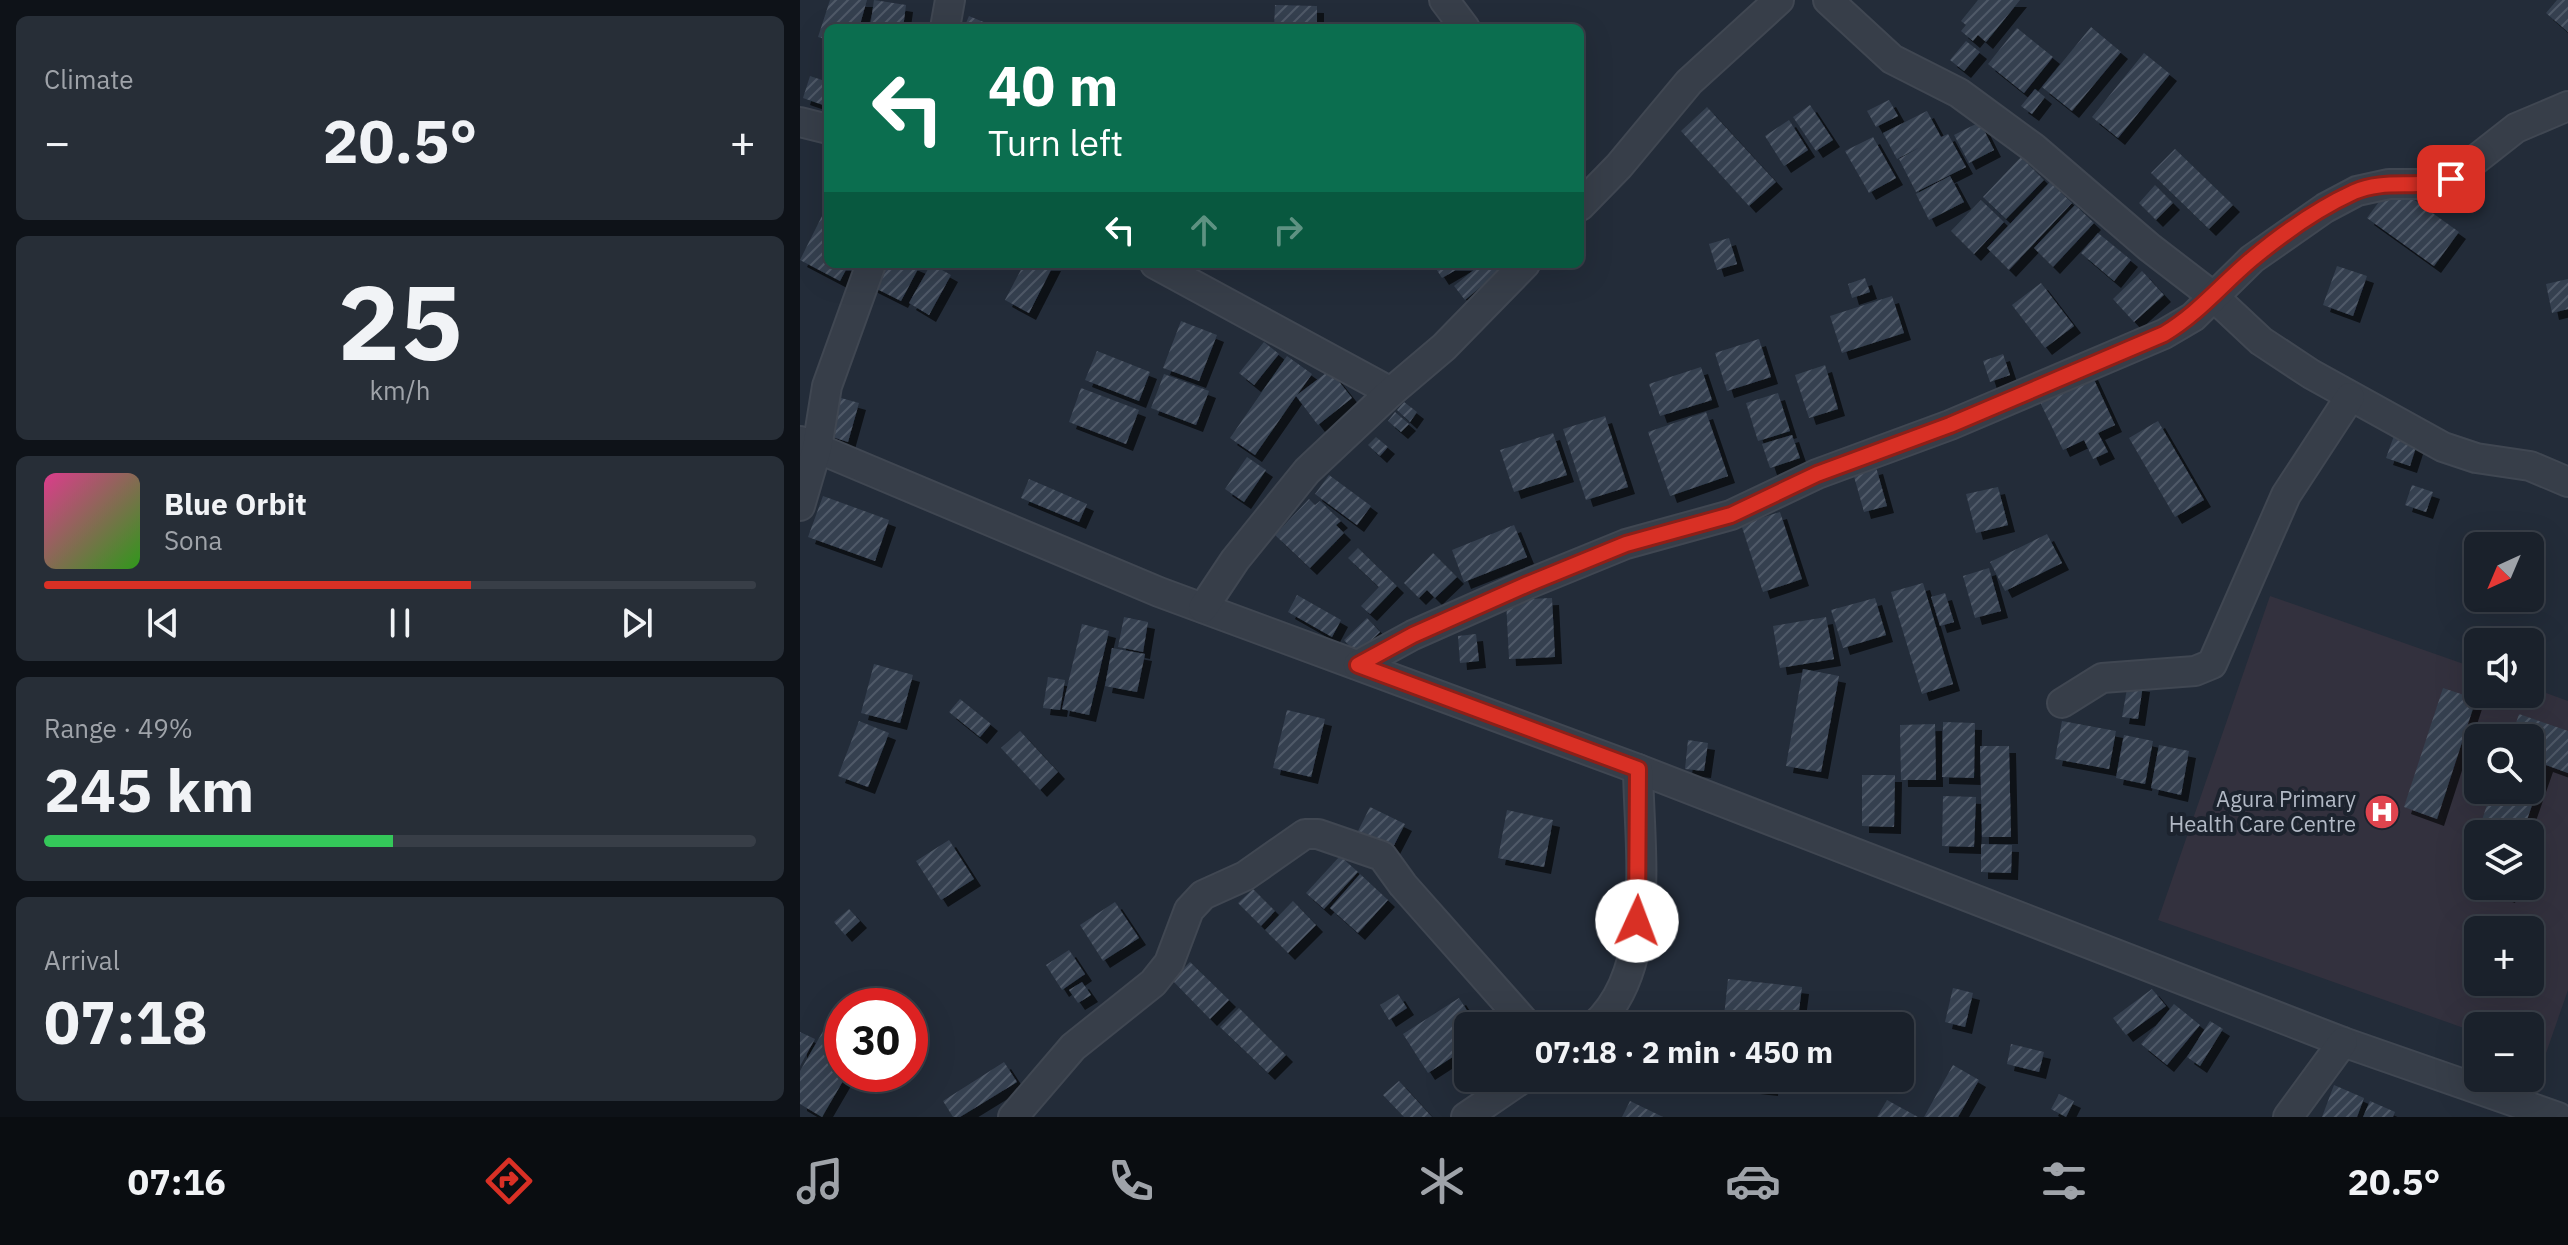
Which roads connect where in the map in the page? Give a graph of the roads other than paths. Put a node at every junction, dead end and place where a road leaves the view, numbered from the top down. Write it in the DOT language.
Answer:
graph roads {
  1 [pos="950,0"];
  2 [pos="1444,0"];
  3 [pos="1779,0"];
  4 [pos="1828,0"];
  5 [pos="946,24"];
  6 [pos="1462,24"];
  7 [pos="2568,106"];
  8 [pos="800,122"];
  9 [pos="824,128"];
  10 [pos="1584,202"];
  11 [pos="870,268"];
  12 [pos="1162,268"];
  13 [pos="1521,268"];
  14 [pos="2214,297"];
  15 [pos="1391,392"];
  16 [pos="2350,397"];
  17 [pos="809,444"];
  18 [pos="2568,482"];
  19 [pos="800,506"];
  20 [pos="1203,608"];
  21 [pos="1358,665"];
  22 [pos="2062,703"];
  23 [pos="1638,769"];
  24 [pos="1516,1012"];
  25 [pos="1607,1012"];
  26 [pos="2343,1042"];
  27 [pos="1503,1092"];
  28 [pos="1013,1117"];
  29 [pos="1466,1117"];
  30 [pos="2288,1117"];
  31 [pos="2558,1117"];
  1 -- 5 [label="street"];
  2 -- 6 [label="street"];
  3 -- 10 [label="street"];
  4 -- 14 [label="street"];
  7 -- 14 [label="street"];
  8 -- 9 [label="street"];
  11 -- 17 [label="street"];
  12 -- 15 [label="street"];
  13 -- 15 [label="street"];
  14 -- 16 [label="street"];
  14 -- 21 [label="street"];
  15 -- 20 [label="street"];
  16 -- 18 [label="street"];
  16 -- 22 [label="street"];
  17 -- 19 [label="street"];
  17 -- 20 [label="street"];
  20 -- 21 [label="street"];
  21 -- 23 [label="street"];
  23 -- 25 [label="street"];
  23 -- 26 [label="street"];
  24 -- 28 [label="street"];
  26 -- 30 [label="street"];
  26 -- 31 [label="street"];
  27 -- 29 [label="street"];
}
